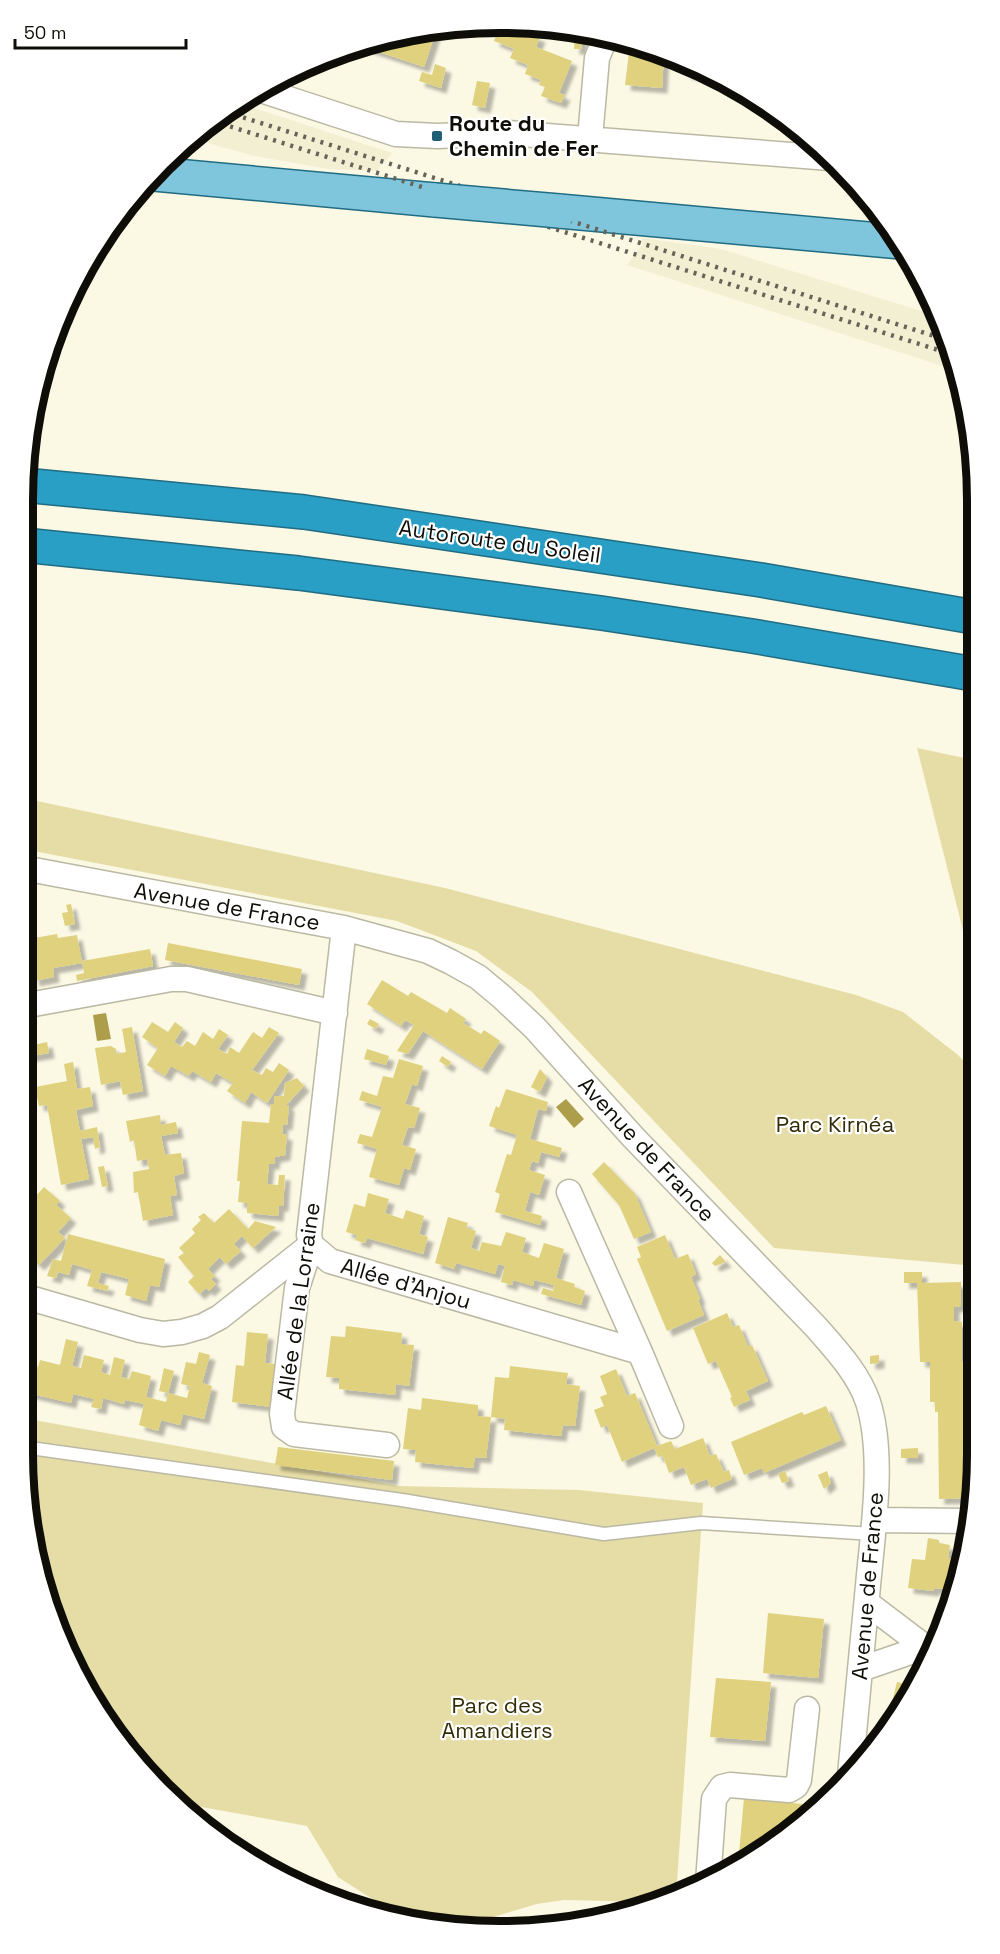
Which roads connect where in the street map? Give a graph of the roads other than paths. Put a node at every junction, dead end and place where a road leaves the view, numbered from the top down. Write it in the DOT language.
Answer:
graph roads {
  1 [pos="602,45"];
  2 [pos="272,93"];
  3 [pos="590,138"];
  4 [pos="816,157"];
  5 [pos="165,175"];
  6 [pos="888,241"];
  7 [pos="33,486"];
  8 [pos="33,546"];
  9 [pos="967,616"];
  10 [pos="967,673"];
  11 [pos="33,870"];
  12 [pos="344,928"];
  13 [pos="33,1004"];
  14 [pos="335,1013"];
  15 [pos="569,1192"];
  16 [pos="311,1245"];
  17 [pos="33,1299"];
  18 [pos="640,1352"];
  19 [pos="671,1426"];
  20 [pos="387,1445"];
  21 [pos="33,1449"];
  22 [pos="962,1522"];
  23 [pos="874,1527"];
  24 [pos="867,1603"];
  25 [pos="926,1645"];
  26 [pos="924,1650"];
  27 [pos="861,1669"];
  28 [pos="807,1709"];
  29 [pos="851,1761"];
  30 [pos="709,1872"];
  1 -- 3 [label="street"];
  2 -- 3 [label="street"];
  3 -- 4 [label="street"];
  5 -- 6 [label="main road, bridge"];
  7 -- 9 [label="highway, Autoroute du Soleil"];
  8 -- 10 [label="highway"];
  11 -- 12 [label="street, Avenue de France"];
  12 -- 14 [label="street, Allée de la Lorraine"];
  12 -- 23 [label="street, Avenue de France"];
  13 -- 14 [label="street"];
  14 -- 16 [label="street, Allée de la Lorraine"];
  15 -- 18 [label="street"];
  16 -- 17 [label="street"];
  16 -- 18 [label="street, Allée d'Anjou"];
  16 -- 20 [label="street, Allée de la Lorraine"];
  18 -- 19 [label="street"];
  21 -- 23 [label="lane"];
  22 -- 23 [label="street"];
  23 -- 24 [label="street, Avenue de France"];
  24 -- 25 [label="street"];
  24 -- 27 [label="street, Avenue de France"];
  26 -- 27 [label="street"];
  27 -- 29 [label="street, Avenue de France"];
  28 -- 30 [label="street"];
}
